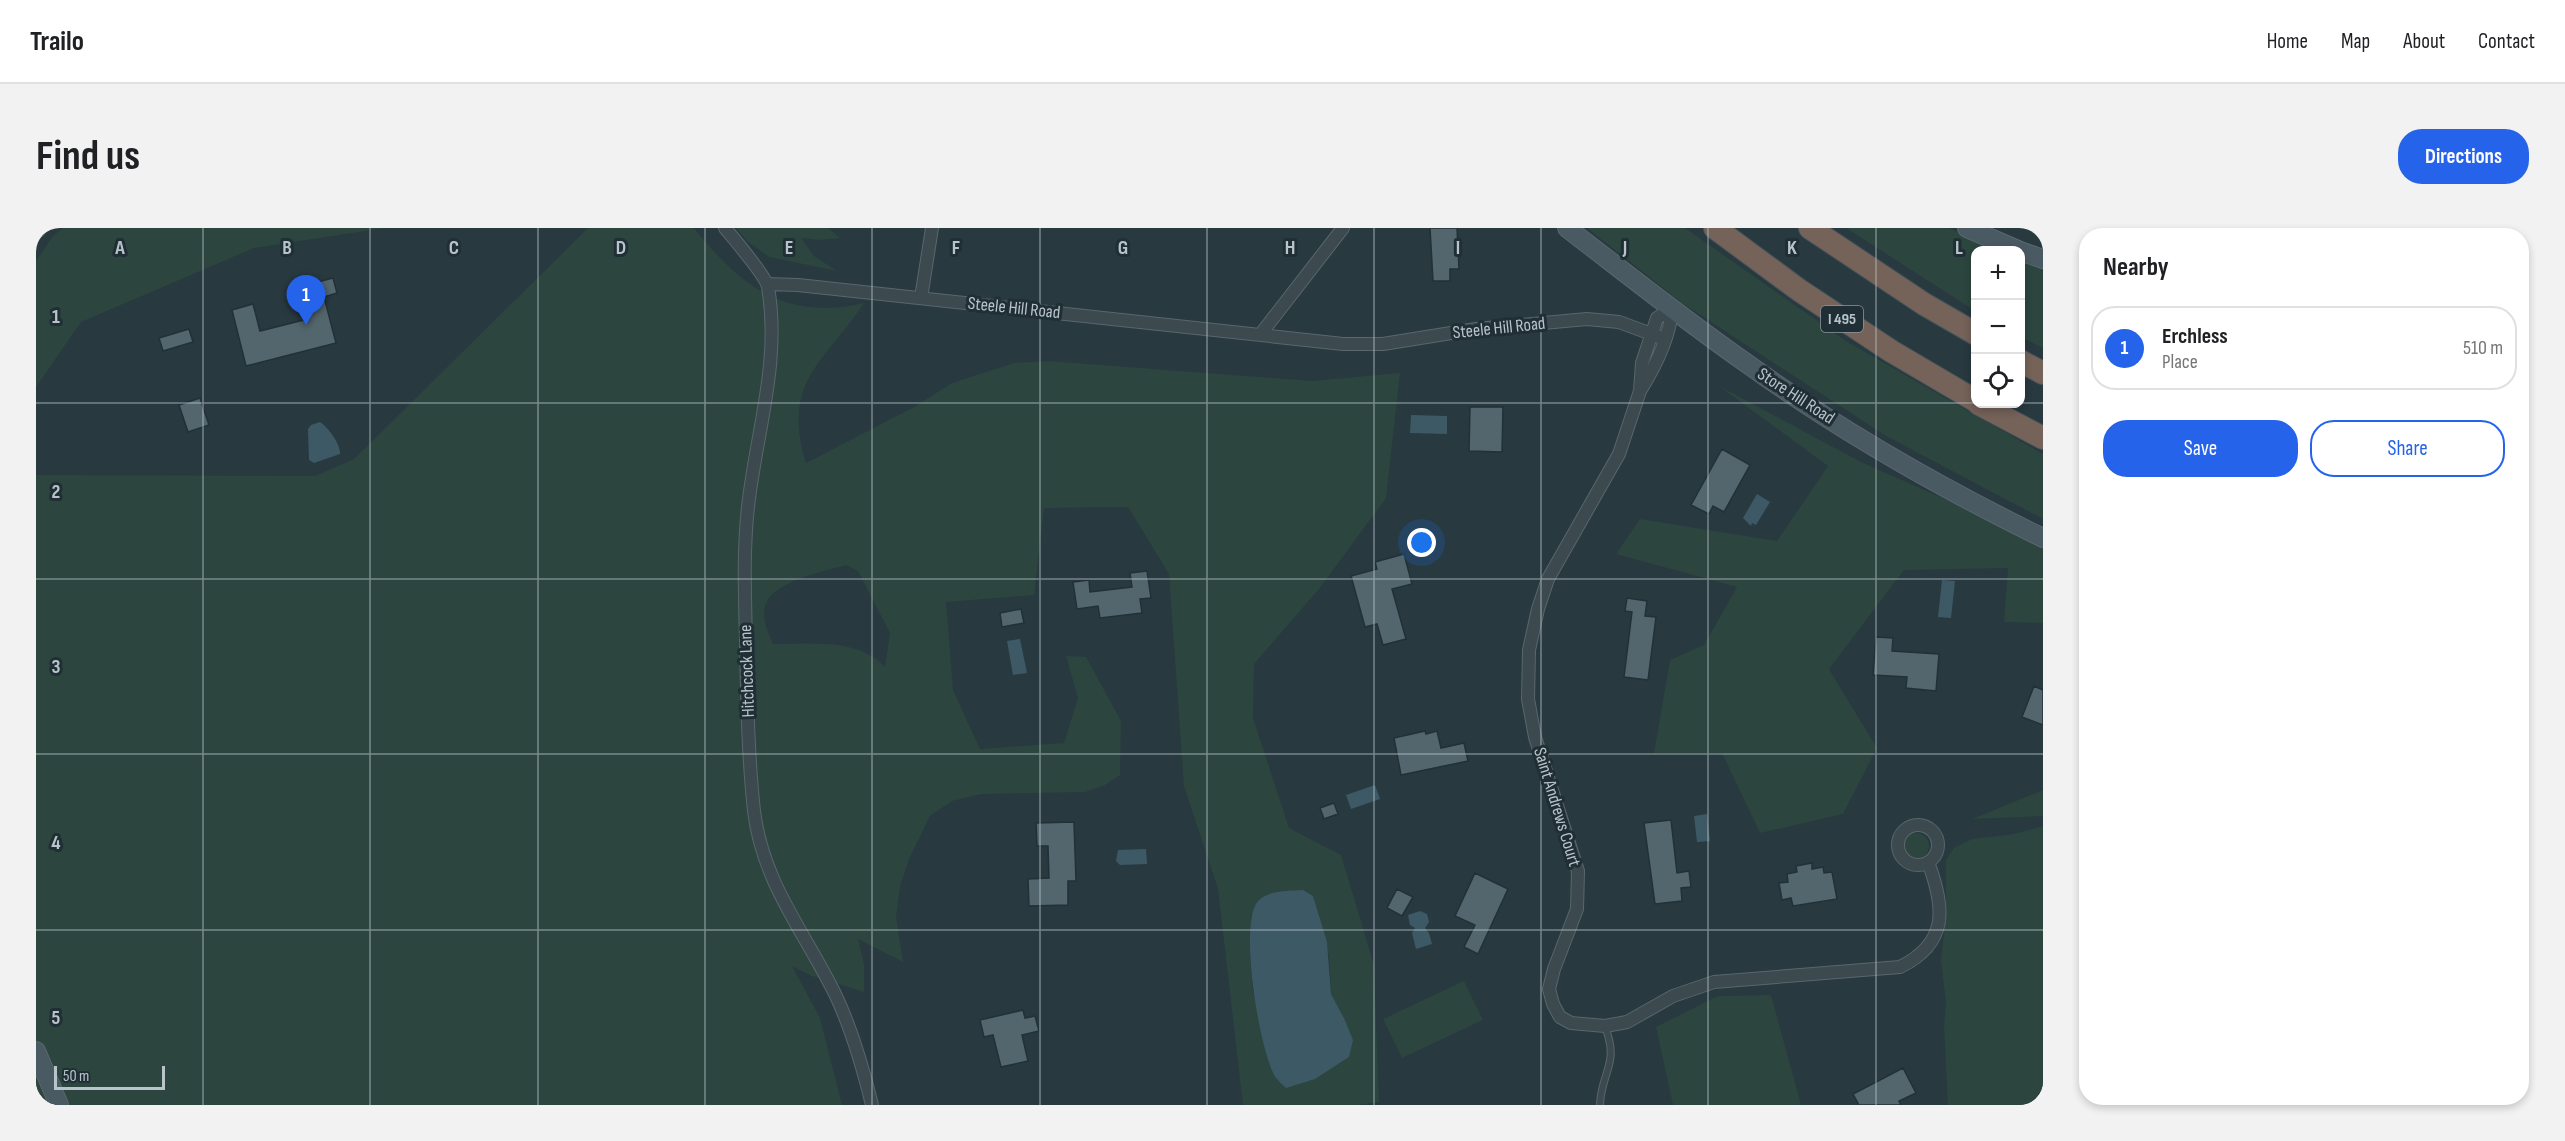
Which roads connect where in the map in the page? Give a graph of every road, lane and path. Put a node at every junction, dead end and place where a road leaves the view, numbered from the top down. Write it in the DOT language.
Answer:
graph roads {
  1 [pos="725,228"];
  2 [pos="932,228"];
  3 [pos="1344,228"];
  4 [pos="1567,228"];
  5 [pos="1715,228"];
  6 [pos="1810,228"];
  7 [pos="1967,228"];
  8 [pos="2008,246"];
  9 [pos="2025,253"];
  10 [pos="2043,259"];
  11 [pos="768,284"];
  12 [pos="921,298"];
  13 [pos="1672,309"];
  14 [pos="1971,331"];
  15 [pos="1652,333"];
  16 [pos="1260,335"];
  17 [pos="1665,339"];
  18 [pos="2025,364"];
  19 [pos="2043,373"];
  20 [pos="1640,391"];
  21 [pos="1971,398"];
  22 [pos="1987,408"];
  23 [pos="2043,438"];
  24 [pos="2043,538"];
  25 [pos="1928,862"];
  26 [pos="1605,1026"];
  27 [pos="36,1051"];
  28 [pos="59,1105"];
  29 [pos="872,1105"];
  30 [pos="1600,1105"];
  1 -- 11 [label="street"];
  2 -- 12 [label="street"];
  3 -- 16 [label="street"];
  4 -- 13 [label="main road, Store Hill Road"];
  5 -- 21 [label="highway, I 495"];
  6 -- 14 [label="highway"];
  7 -- 8 [label="main road"];
  9 -- 10 [label="main road"];
  11 -- 12 [label="street, Steele Hill Road"];
  11 -- 29 [label="street, Hitchcock Lane"];
  12 -- 16 [label="street, Steele Hill Road"];
  13 -- 15 [label="street, Saint Andrews Court"];
  13 -- 17 [label="street, Saint Andrews Court"];
  13 -- 24 [label="main road, Store Hill Road"];
  15 -- 16 [label="street, Steele Hill Road"];
  15 -- 17 [label="street, Steele Hill Road"];
  15 -- 20 [label="street, Saint Andrews Court"];
  17 -- 20 [label="street, Saint Andrews Court"];
  18 -- 19 [label="highway"];
  20 -- 26 [label="street, Saint Andrews Court"];
  22 -- 23 [label="highway"];
  25 -- 26 [label="street, Saint Andrews Court"];
  26 -- 30 [label="lane"];
  27 -- 28 [label="main road"];
}
